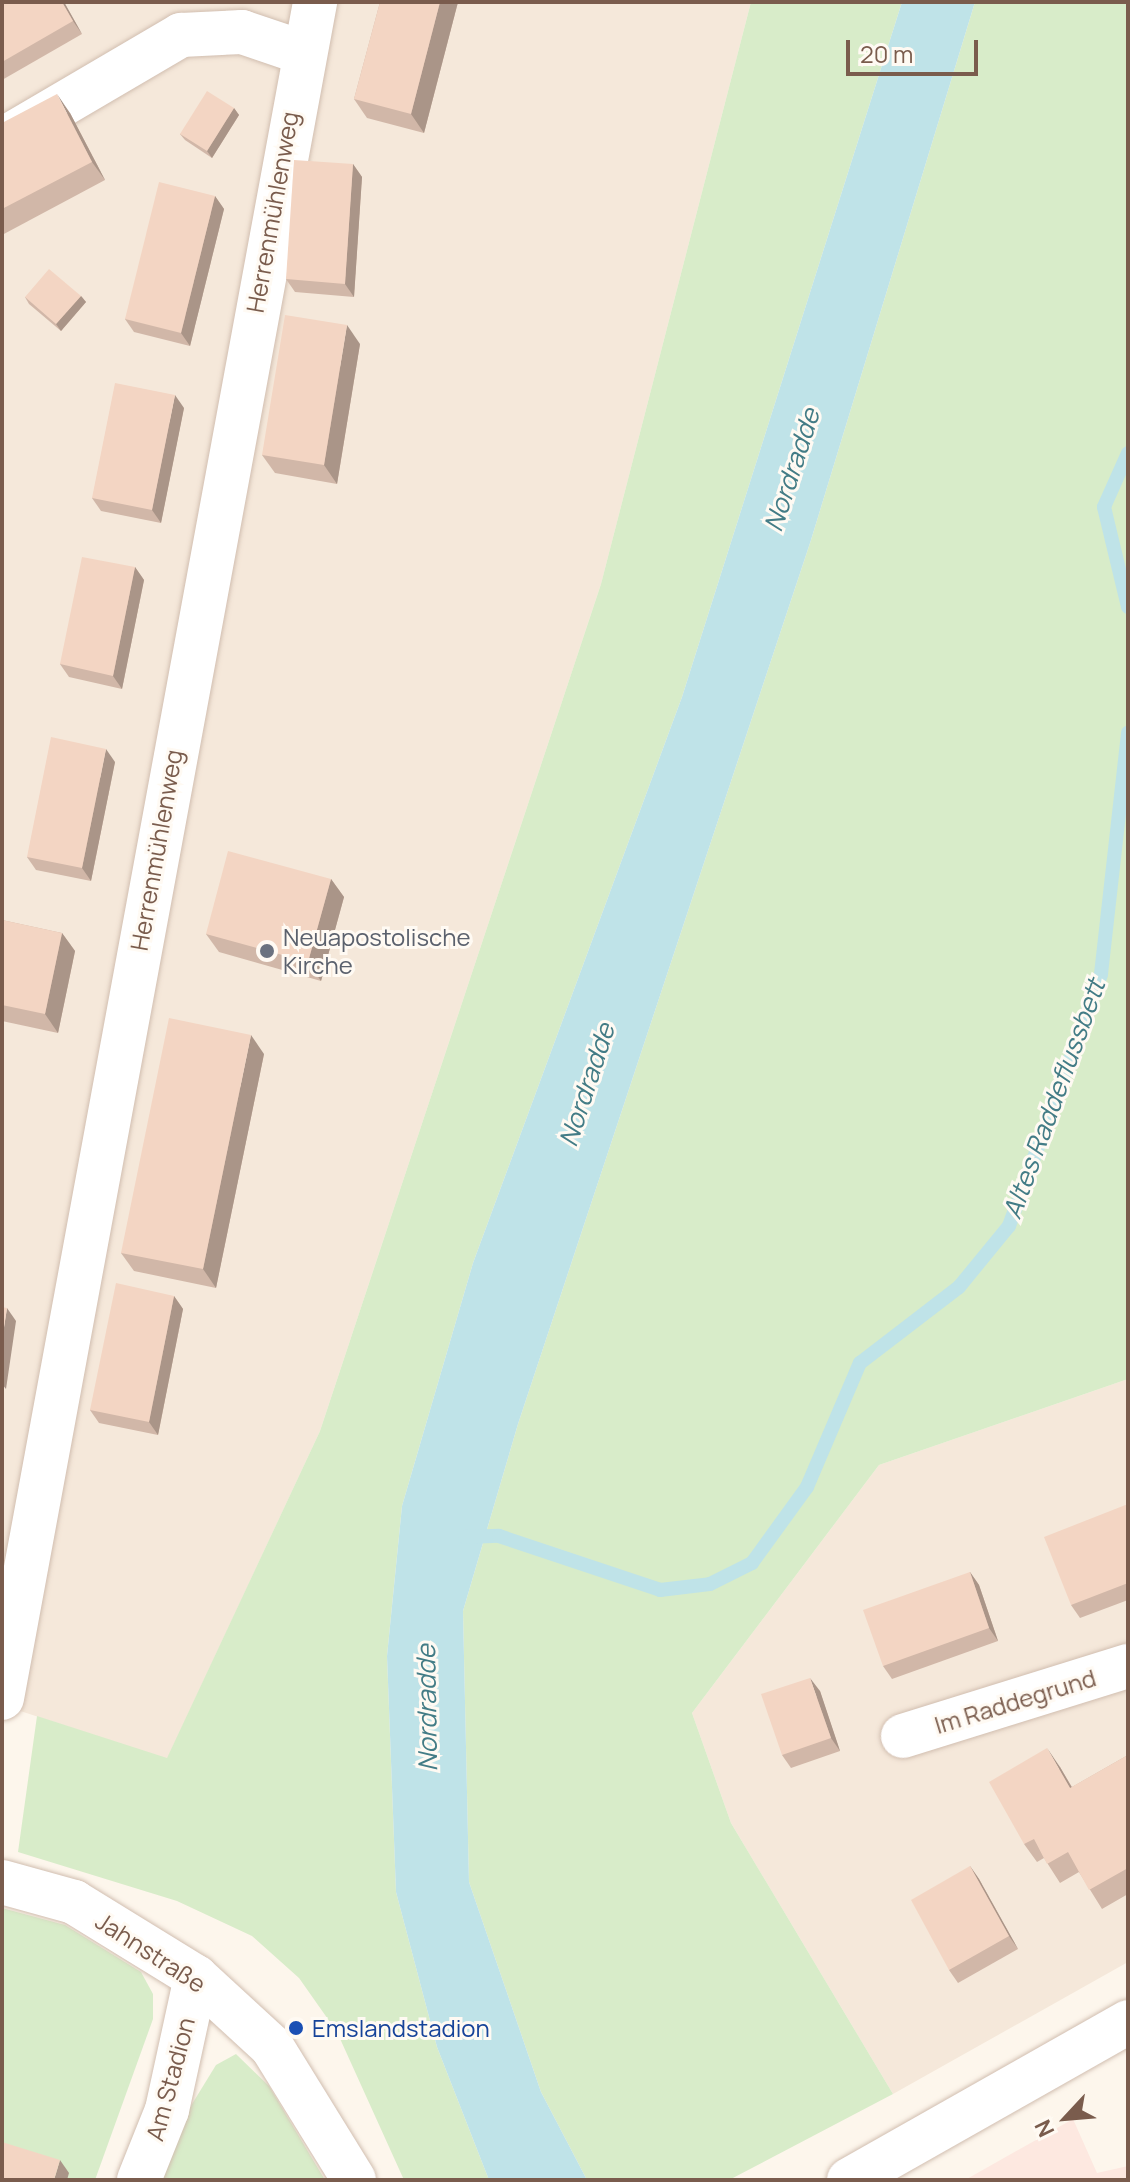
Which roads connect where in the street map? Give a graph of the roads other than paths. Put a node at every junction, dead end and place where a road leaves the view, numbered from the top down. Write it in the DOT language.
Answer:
graph roads {
  1 [pos="315,2"];
  2 [pos="301,52"];
  3 [pos="2,140"];
  4 [pos="1128,1666"];
  5 [pos="2,1698"];
  6 [pos="903,1736"];
  7 [pos="2,1882"];
  8 [pos="196,1977"];
  9 [pos="1128,2022"];
  10 [pos="139,2180"];
  11 [pos="354,2180"];
  12 [pos="849,2180"];
  1 -- 2 [label="street, Herrenmühlenweg"];
  2 -- 3 [label="street"];
  2 -- 5 [label="street, Herrenmühlenweg"];
  4 -- 6 [label="street, Im Raddegrund"];
  7 -- 8 [label="street, Jahnstraße"];
  8 -- 10 [label="street, Am Stadion"];
  8 -- 11 [label="street, Jahnstraße"];
  9 -- 12 [label="street"];
}
